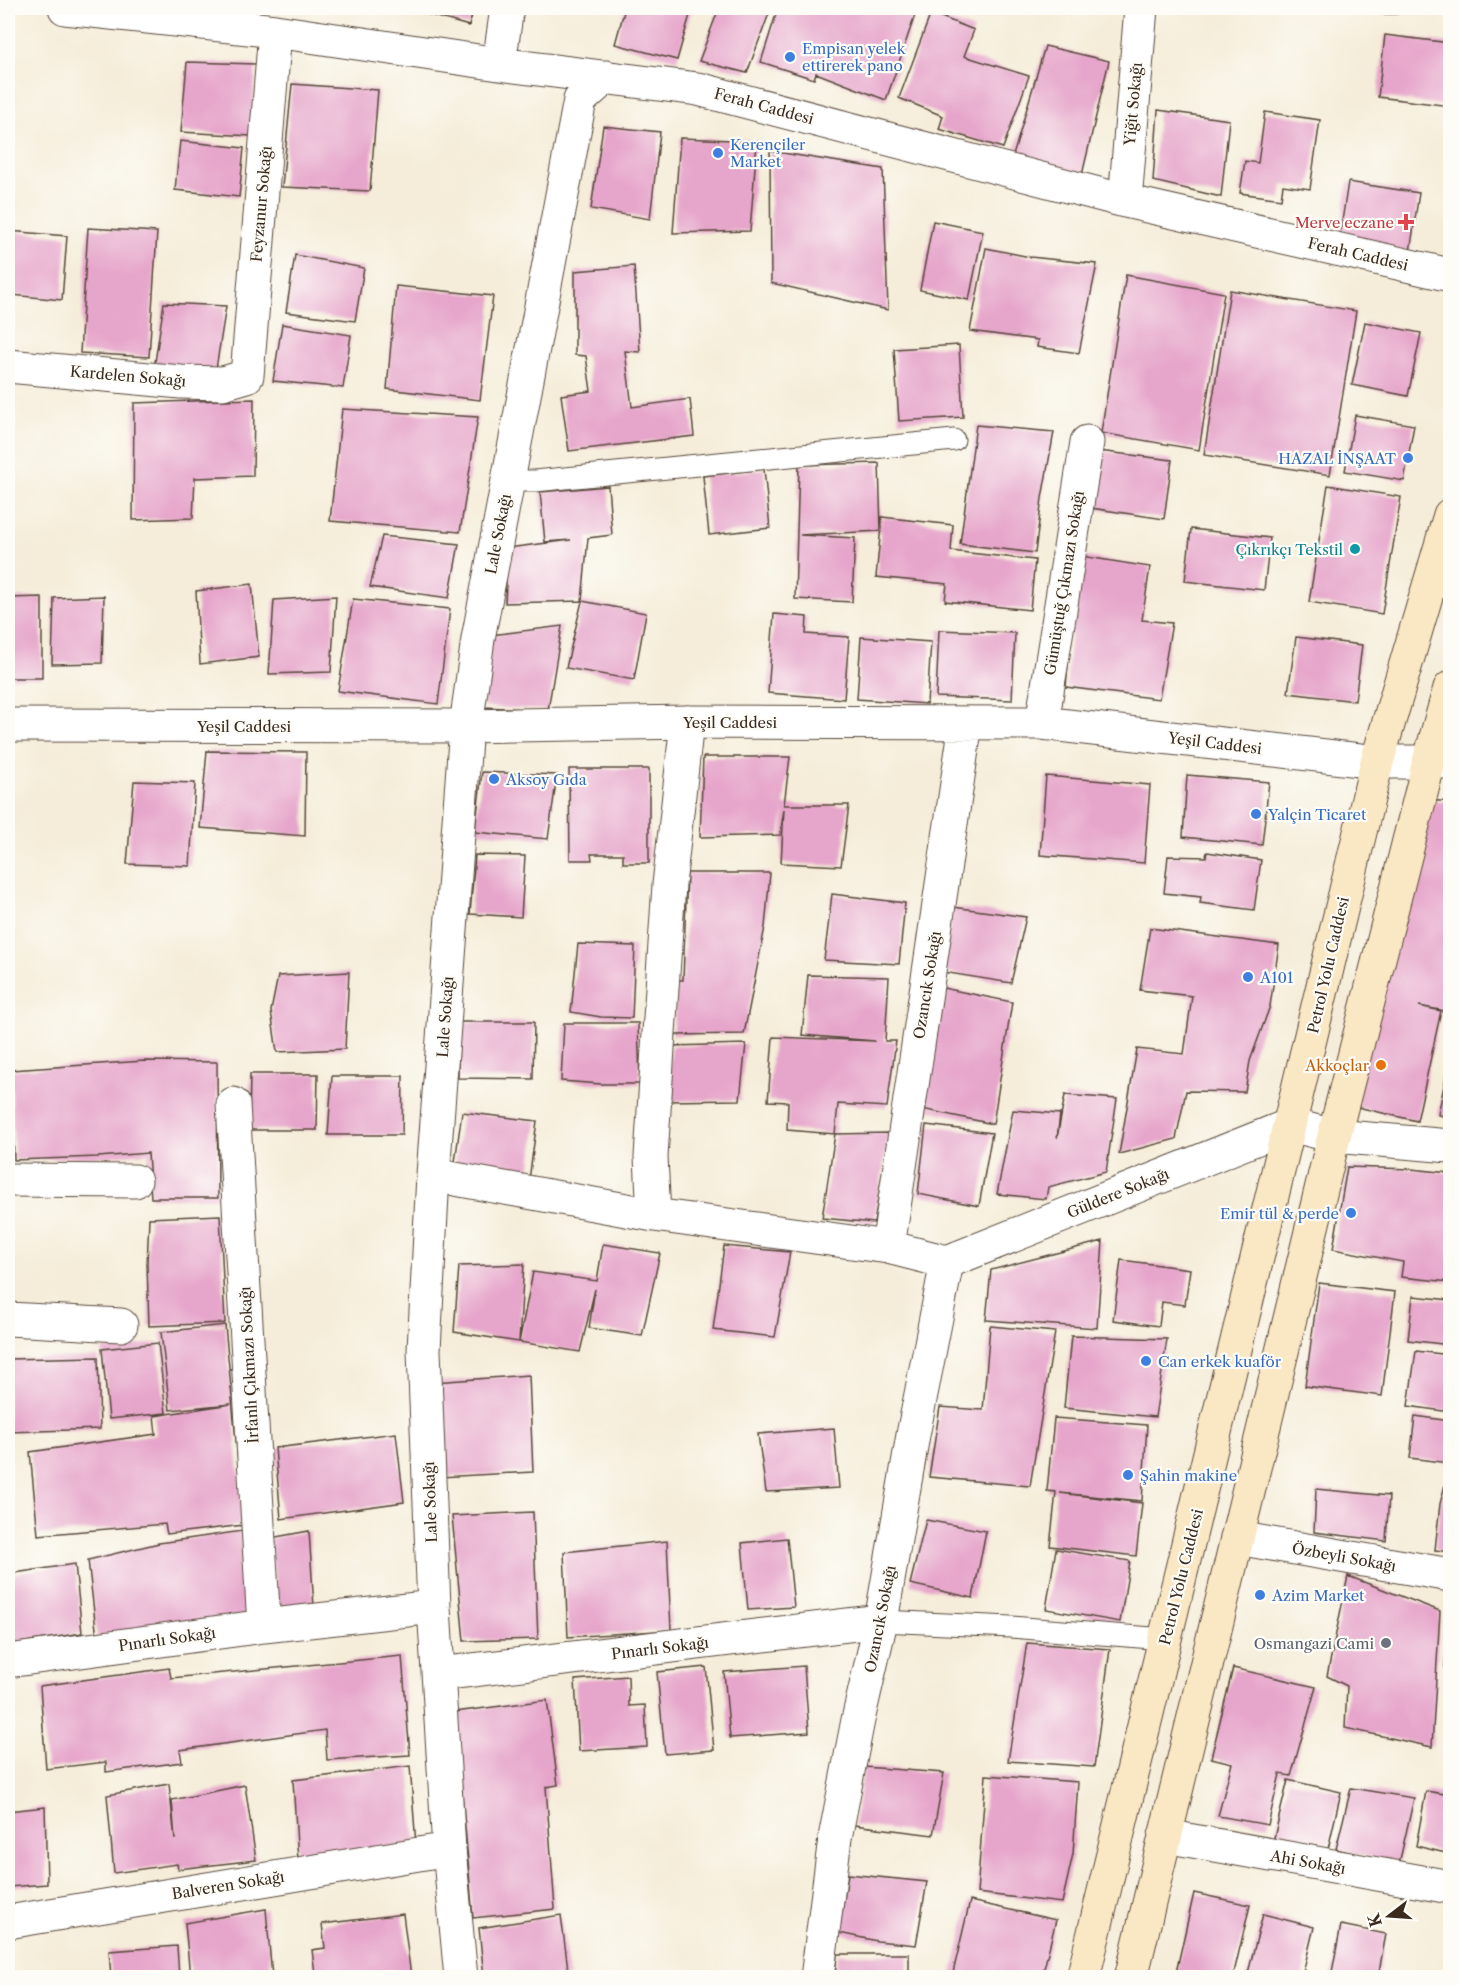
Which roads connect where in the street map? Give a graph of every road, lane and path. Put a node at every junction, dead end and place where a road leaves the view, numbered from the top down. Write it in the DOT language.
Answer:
graph roads {
  1 [pos="65,8"];
  2 [pos="507,8"];
  3 [pos="1141,8"];
  4 [pos="275,31"];
  5 [pos="499,64"];
  6 [pos="606,77"];
  7 [pos="1125,201"];
  8 [pos="1450,274"];
  9 [pos="8,366"];
  10 [pos="247,376"];
  11 [pos="954,440"];
  12 [pos="1087,442"];
  13 [pos="508,481"];
  14 [pos="1450,515"];
  15 [pos="1450,688"];
  16 [pos="687,722"];
  17 [pos="966,723"];
  18 [pos="1042,723"];
  19 [pos="8,725"];
  20 [pos="466,726"];
  21 [pos="1377,762"];
  22 [pos="1440,762"];
  23 [pos="233,1104"];
  24 [pos="1290,1125"];
  25 [pos="1334,1136"];
  26 [pos="1450,1146"];
  27 [pos="433,1175"];
  28 [pos="8,1180"];
  29 [pos="135,1181"];
  30 [pos="654,1215"];
  31 [pos="888,1247"];
  32 [pos="947,1262"];
  33 [pos="8,1319"];
  34 [pos="121,1325"];
  35 [pos="1237,1538"];
  36 [pos="1450,1575"];
  37 [pos="434,1607"];
  38 [pos="881,1621"];
  39 [pos="264,1626"];
  40 [pos="1166,1639"];
  41 [pos="8,1661"];
  42 [pos="439,1674"];
  43 [pos="1165,1836"];
  44 [pos="449,1849"];
  45 [pos="1450,1887"];
  46 [pos="8,1922"];
  47 [pos="461,1977"];
  48 [pos="818,1977"];
  49 [pos="1083,1977"];
  50 [pos="1131,1977"];
  1 -- 4 [label="street, Ferah Caddesi"];
  2 -- 5 [label="street"];
  3 -- 7 [label="street, Yiğit Sokağı"];
  4 -- 5 [label="street, Ferah Caddesi"];
  4 -- 10 [label="street, Feyzanur Sokağı"];
  5 -- 6 [label="street, Ferah Caddesi"];
  6 -- 7 [label="street, Ferah Caddesi"];
  6 -- 13 [label="street, Lale Sokağı"];
  7 -- 8 [label="street, Ferah Caddesi"];
  9 -- 10 [label="street, Kardelen Sokağı"];
  11 -- 13 [label="lane"];
  12 -- 18 [label="street, Gümüştuğ Çıkmazı Sokağı"];
  13 -- 20 [label="street, Lale Sokağı"];
  14 -- 21 [label="main road, Petrol Yolu Caddesi"];
  15 -- 22 [label="main road"];
  16 -- 17 [label="street, Yeşil Caddesi"];
  16 -- 20 [label="street, Yeşil Caddesi"];
  16 -- 30 [label="street"];
  17 -- 18 [label="street, Yeşil Caddesi"];
  17 -- 31 [label="street, Ozancık Sokağı"];
  18 -- 21 [label="street, Yeşil Caddesi"];
  19 -- 20 [label="street, Yeşil Caddesi"];
  20 -- 27 [label="street, Lale Sokağı"];
  21 -- 22 [label="street, Yeşil Caddesi"];
  21 -- 24 [label="main road, Petrol Yolu Caddesi"];
  22 -- 25 [label="main road"];
  23 -- 39 [label="street, İrfanlı Çıkmazı Sokağı"];
  24 -- 25 [label="street"];
  24 -- 32 [label="street, Güldere Sokağı"];
  24 -- 40 [label="main road, Petrol Yolu Caddesi"];
  25 -- 26 [label="street"];
  25 -- 35 [label="main road"];
  27 -- 30 [label="street"];
  27 -- 37 [label="street, Lale Sokağı"];
  28 -- 29 [label="street"];
  30 -- 31 [label="street"];
  31 -- 32 [label="street"];
  32 -- 38 [label="street, Ozancık Sokağı"];
  33 -- 34 [label="street"];
  35 -- 36 [label="street, Özbeyli Sokağı"];
  35 -- 43 [label="main road"];
  37 -- 39 [label="street, Pınarlı Sokağı"];
  37 -- 42 [label="street, Lale Sokağı"];
  38 -- 40 [label="lane"];
  38 -- 42 [label="street, Pınarlı Sokağı"];
  38 -- 48 [label="street, Ozancık Sokağı"];
  39 -- 41 [label="street, Pınarlı Sokağı"];
  40 -- 49 [label="main road, Petrol Yolu Caddesi"];
  42 -- 44 [label="street, Lale Sokağı"];
  43 -- 45 [label="street, Ahi Sokağı"];
  43 -- 50 [label="main road"];
  44 -- 46 [label="street, Balveren Sokağı"];
  44 -- 47 [label="street, Lale Sokağı"];
}
